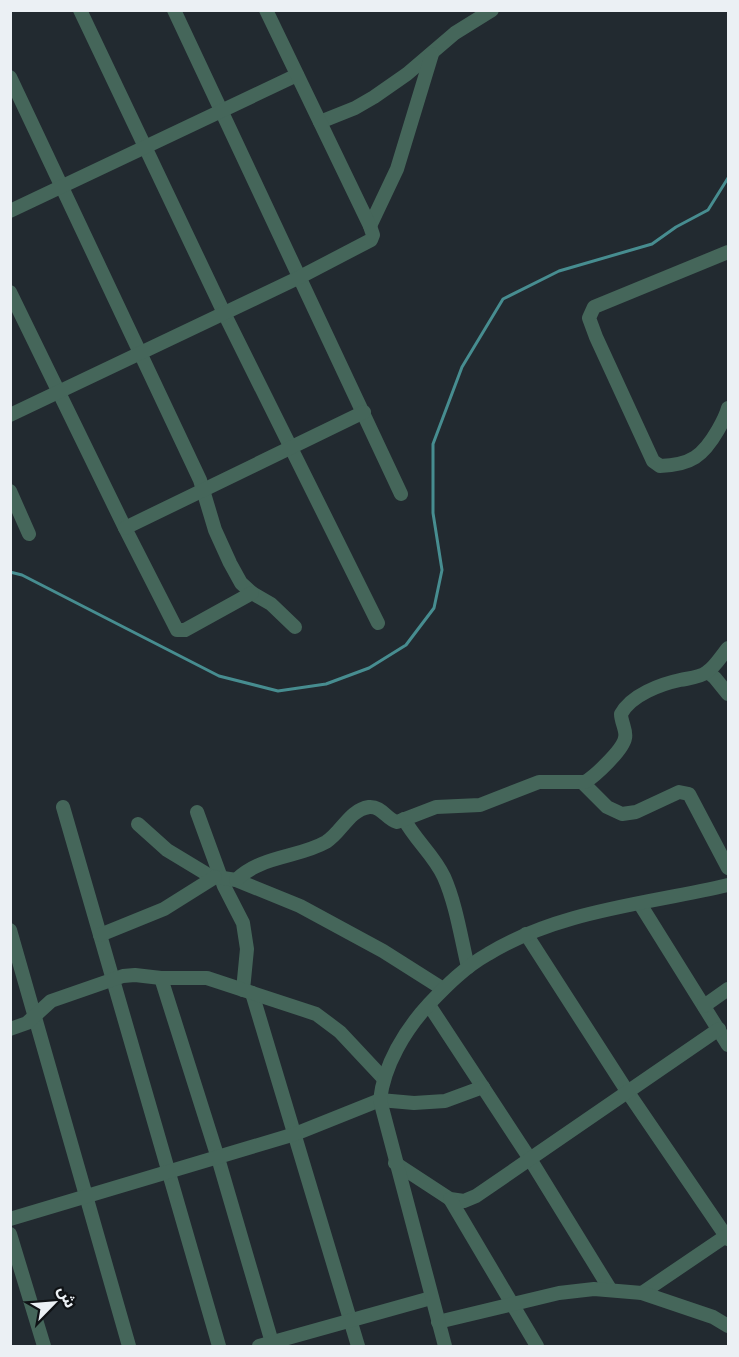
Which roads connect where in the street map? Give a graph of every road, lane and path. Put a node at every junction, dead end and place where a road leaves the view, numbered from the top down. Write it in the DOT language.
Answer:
graph roads {
  1 [pos="80,10"];
  2 [pos="174,10"];
  3 [pos="266,10"];
  4 [pos="492,10"];
  5 [pos="433,51"];
  6 [pos="297,75"];
  7 [pos="10,77"];
  8 [pos="222,111"];
  9 [pos="320,122"];
  10 [pos="145,147"];
  11 [pos="63,186"];
  12 [pos="10,211"];
  13 [pos="370,226"];
  14 [pos="729,252"];
  15 [pos="300,277"];
  16 [pos="10,292"];
  17 [pos="224,313"];
  18 [pos="141,353"];
  19 [pos="59,392"];
  20 [pos="728,411"];
  21 [pos="364,412"];
  22 [pos="10,415"];
  23 [pos="290,448"];
  24 [pos="204,490"];
  25 [pos="10,491"];
  26 [pos="401,494"];
  27 [pos="125,528"];
  28 [pos="29,534"];
  29 [pos="252,593"];
  30 [pos="378,623"];
  31 [pos="295,627"];
  32 [pos="729,648"];
  33 [pos="708,672"];
  34 [pos="729,694"];
  35 [pos="582,783"];
  36 [pos="63,807"];
  37 [pos="196,813"];
  38 [pos="404,819"];
  39 [pos="138,824"];
  40 [pos="729,868"];
  41 [pos="218,878"];
  42 [pos="236,880"];
  43 [pos="729,885"];
  44 [pos="640,904"];
  45 [pos="10,930"];
  46 [pos="526,934"];
  47 [pos="100,935"];
  48 [pos="468,967"];
  49 [pos="161,978"];
  50 [pos="113,979"];
  51 [pos="443,989"];
  52 [pos="729,989"];
  53 [pos="247,992"];
  54 [pos="429,1005"];
  55 [pos="704,1006"];
  56 [pos="34,1017"];
  57 [pos="10,1029"];
  58 [pos="719,1029"];
  59 [pos="729,1045"];
  60 [pos="384,1079"];
  61 [pos="483,1087"];
  62 [pos="627,1091"];
  63 [pos="380,1100"];
  64 [pos="295,1134"];
  65 [pos="218,1158"];
  66 [pos="530,1159"];
  67 [pos="396,1163"];
  68 [pos="168,1173"];
  69 [pos="87,1196"];
  70 [pos="450,1198"];
  71 [pos="10,1219"];
  72 [pos="10,1234"];
  73 [pos="727,1238"];
  74 [pos="610,1289"];
  75 [pos="642,1293"];
  76 [pos="430,1298"];
  77 [pos="511,1305"];
  78 [pos="351,1320"];
  79 [pos="438,1322"];
  80 [pos="729,1326"];
  81 [pos="268,1345"];
  82 [pos="44,1347"];
  83 [pos="129,1347"];
  84 [pos="219,1347"];
  85 [pos="358,1347"];
  86 [pos="445,1347"];
  87 [pos="537,1347"];
  1 -- 10 [label="street"];
  2 -- 8 [label="street"];
  3 -- 6 [label="street"];
  4 -- 5 [label="street"];
  5 -- 9 [label="street"];
  5 -- 13 [label="street"];
  6 -- 8 [label="street"];
  6 -- 9 [label="street"];
  7 -- 11 [label="street"];
  8 -- 10 [label="street"];
  8 -- 15 [label="street"];
  9 -- 13 [label="street"];
  10 -- 11 [label="street"];
  10 -- 17 [label="street"];
  11 -- 12 [label="street"];
  11 -- 18 [label="street"];
  13 -- 15 [label="street"];
  14 -- 20 [label="street"];
  15 -- 17 [label="street"];
  15 -- 21 [label="street"];
  16 -- 19 [label="street"];
  17 -- 18 [label="street"];
  17 -- 23 [label="street"];
  18 -- 19 [label="street"];
  18 -- 24 [label="street"];
  19 -- 22 [label="street"];
  19 -- 27 [label="street"];
  21 -- 23 [label="street"];
  21 -- 26 [label="street"];
  23 -- 24 [label="street"];
  23 -- 30 [label="street"];
  24 -- 27 [label="street"];
  24 -- 29 [label="street"];
  25 -- 28 [label="street"];
  27 -- 29 [label="street"];
  29 -- 31 [label="street"];
  32 -- 33 [label="street"];
  33 -- 34 [label="street"];
  33 -- 35 [label="street"];
  35 -- 38 [label="street"];
  35 -- 40 [label="street"];
  36 -- 47 [label="street"];
  37 -- 41 [label="street"];
  38 -- 42 [label="street"];
  38 -- 48 [label="street"];
  39 -- 41 [label="street"];
  41 -- 42 [label="street"];
  41 -- 47 [label="street"];
  41 -- 53 [label="street"];
  42 -- 51 [label="street"];
  43 -- 44 [label="street"];
  44 -- 46 [label="street"];
  44 -- 55 [label="street"];
  45 -- 56 [label="street"];
  46 -- 48 [label="street"];
  46 -- 62 [label="street"];
  47 -- 50 [label="street"];
  48 -- 51 [label="street"];
  49 -- 50 [label="street"];
  49 -- 53 [label="street"];
  49 -- 65 [label="street"];
  50 -- 56 [label="street"];
  50 -- 68 [label="street"];
  51 -- 54 [label="street"];
  52 -- 55 [label="street"];
  53 -- 60 [label="street"];
  53 -- 64 [label="street"];
  54 -- 60 [label="street"];
  54 -- 61 [label="street"];
  55 -- 58 [label="street"];
  56 -- 57 [label="street"];
  56 -- 69 [label="street"];
  58 -- 59 [label="street"];
  58 -- 62 [label="street"];
  60 -- 63 [label="street"];
  61 -- 63 [label="street"];
  61 -- 66 [label="street"];
  62 -- 66 [label="street"];
  62 -- 73 [label="street"];
  63 -- 64 [label="street"];
  63 -- 67 [label="street"];
  64 -- 65 [label="street"];
  64 -- 78 [label="street"];
  65 -- 68 [label="street"];
  65 -- 81 [label="street"];
  66 -- 70 [label="street"];
  66 -- 74 [label="street"];
  67 -- 70 [label="street"];
  67 -- 76 [label="street"];
  68 -- 69 [label="street"];
  68 -- 84 [label="street"];
  69 -- 71 [label="street"];
  69 -- 83 [label="street"];
  70 -- 77 [label="street"];
  72 -- 82 [label="street"];
  73 -- 75 [label="street"];
  74 -- 75 [label="street"];
  74 -- 77 [label="street"];
  75 -- 80 [label="street"];
  76 -- 78 [label="street"];
  76 -- 79 [label="street"];
  77 -- 79 [label="street"];
  77 -- 87 [label="street"];
  78 -- 81 [label="street"];
  78 -- 85 [label="street"];
  79 -- 86 [label="street"];
}
